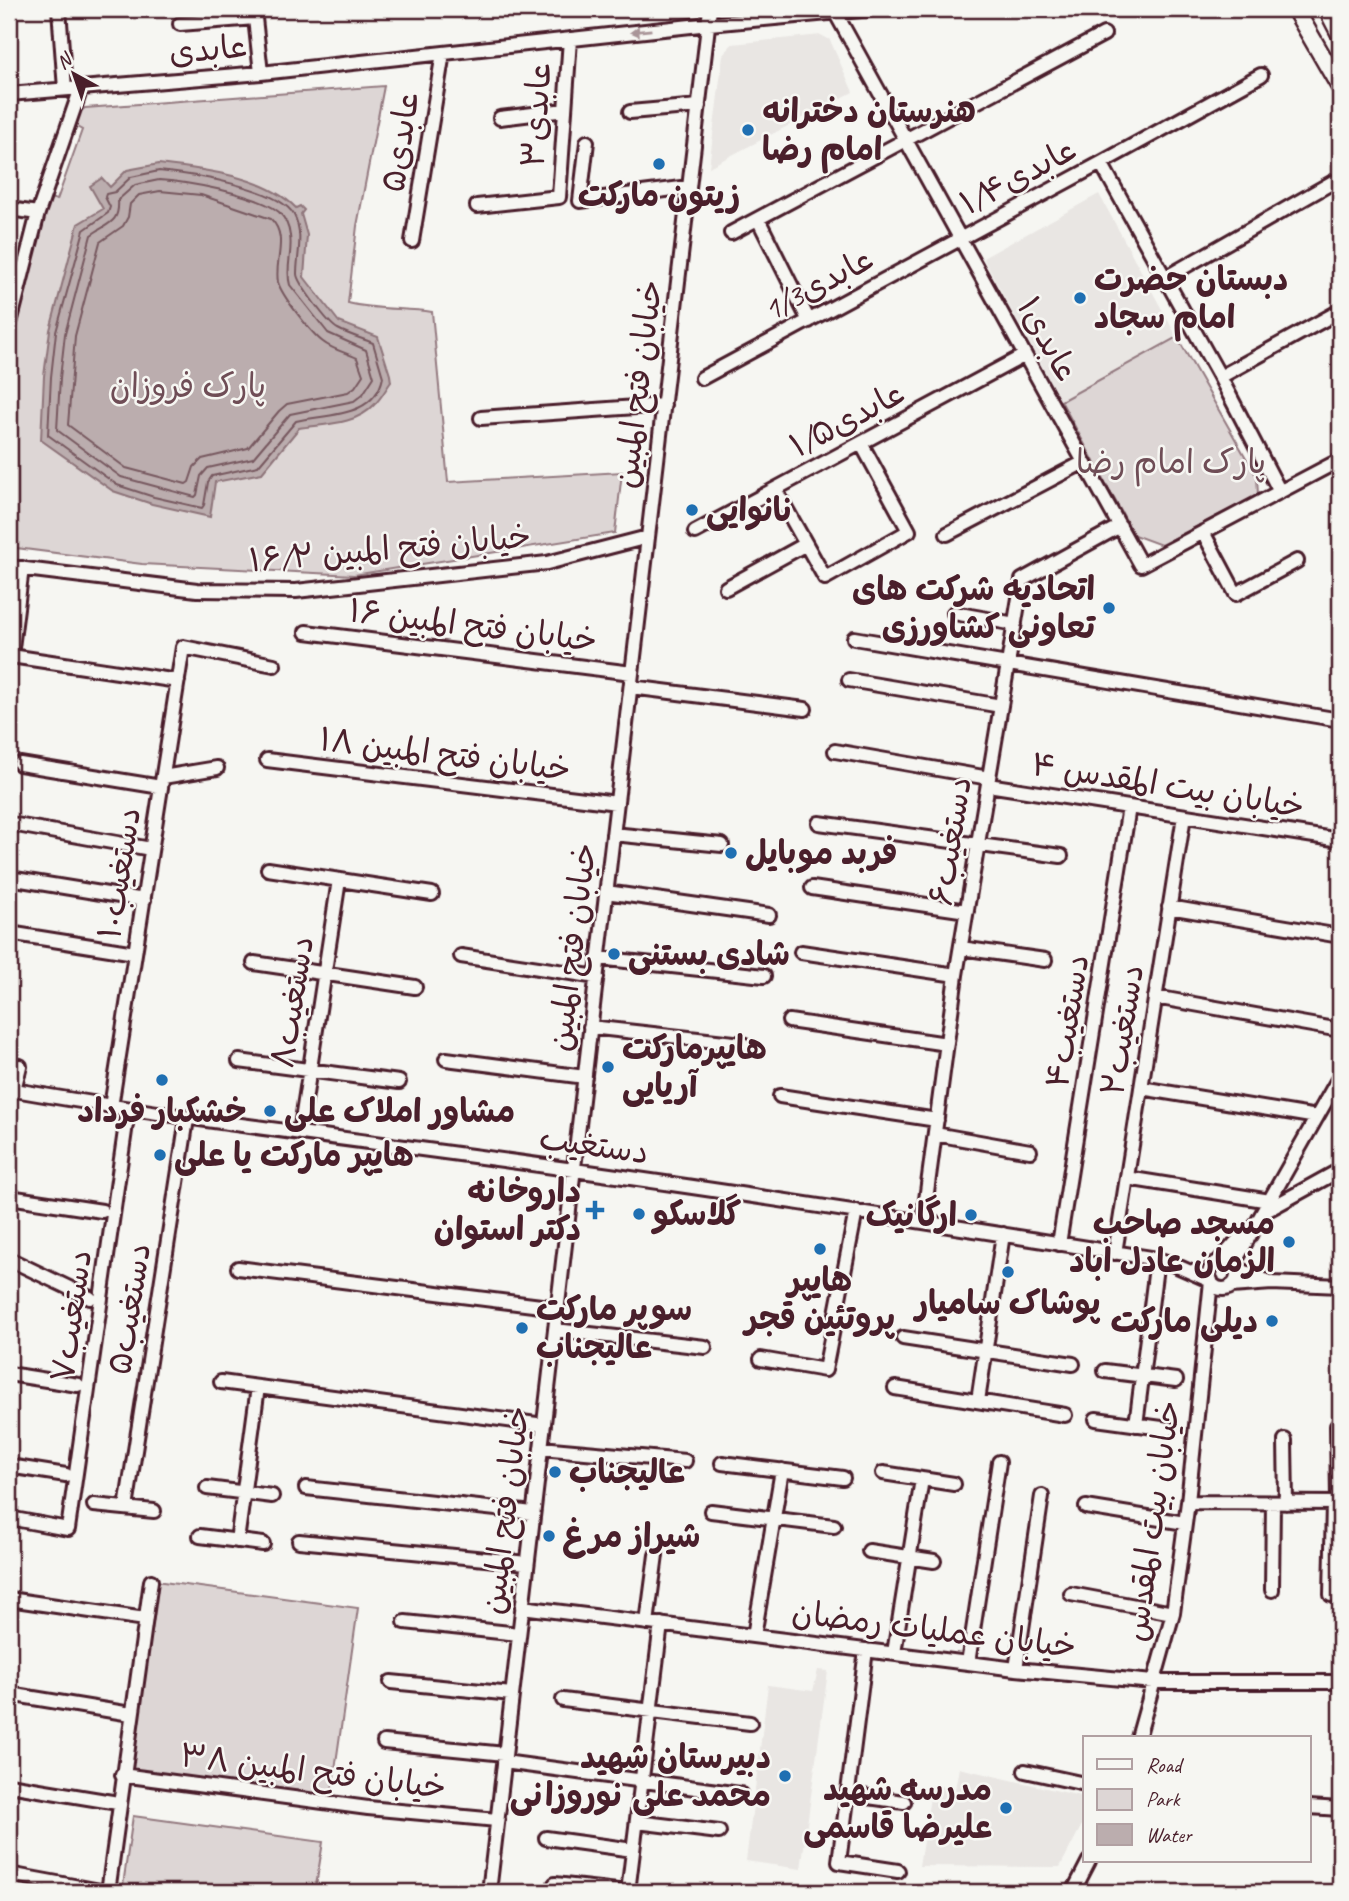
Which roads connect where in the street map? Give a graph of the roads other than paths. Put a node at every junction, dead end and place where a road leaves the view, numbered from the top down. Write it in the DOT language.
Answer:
graph roads {
  1 [pos="60,9"];
  2 [pos="710,9"];
  3 [pos="872,9"];
  4 [pos="1295,9"];
  5 [pos="1327,9"];
  6 [pos="835,12"];
  7 [pos="254,13"];
  8 [pos="180,24"];
  9 [pos="709,24"];
  10 [pos="1104,34"];
  11 [pos="1340,34"];
  12 [pos="570,39"];
  13 [pos="443,53"];
  14 [pos="261,72"];
  15 [pos="1261,75"];
  16 [pos="1340,87"];
  17 [pos="81,88"];
  18 [pos="65,89"];
  19 [pos="9,94"];
  20 [pos="699,106"];
  21 [pos="565,110"];
  22 [pos="630,112"];
  23 [pos="500,118"];
  24 [pos="905,140"];
  25 [pos="587,142"];
  26 [pos="1101,163"];
  27 [pos="1333,182"];
  28 [pos="688,187"];
  29 [pos="477,206"];
  30 [pos="9,209"];
  31 [pos="38,213"];
  32 [pos="758,219"];
  33 [pos="732,233"];
  34 [pos="960,239"];
  35 [pos="412,241"];
  36 [pos="1165,278"];
  37 [pos="11,307"];
  38 [pos="1340,311"];
  39 [pos="809,321"];
  40 [pos="9,327"];
  41 [pos="1025,355"];
  42 [pos="1220,377"];
  43 [pos="702,378"];
  44 [pos="664,405"];
  45 [pos="481,418"];
  46 [pos="861,443"];
  47 [pos="1340,460"];
  48 [pos="1084,462"];
  49 [pos="775,489"];
  50 [pos="1280,492"];
  51 [pos="1120,526"];
  52 [pos="695,532"];
  53 [pos="1203,532"];
  54 [pos="947,534"];
  55 [pos="648,537"];
  56 [pos="806,544"];
  57 [pos="1297,561"];
  58 [pos="15,568"];
  59 [pos="726,588"];
  60 [pos="954,613"];
  61 [pos="1015,624"];
  62 [pos="306,632"];
  63 [pos="854,638"];
  64 [pos="274,665"];
  65 [pos="1008,666"];
  66 [pos="632,673"];
  67 [pos="849,680"];
  68 [pos="178,681"];
  69 [pos="631,687"];
  70 [pos="1001,706"];
  71 [pos="806,709"];
  72 [pos="1340,720"];
  73 [pos="835,751"];
  74 [pos="267,760"];
  75 [pos="20,764"];
  76 [pos="218,768"];
  77 [pos="162,782"];
  78 [pos="988,782"];
  79 [pos="617,803"];
  80 [pos="1129,807"];
  81 [pos="1184,816"];
  82 [pos="819,823"];
  83 [pos="11,824"];
  84 [pos="613,834"];
  85 [pos="1340,840"];
  86 [pos="978,843"];
  87 [pos="722,845"];
  88 [pos="151,849"];
  89 [pos="1061,856"];
  90 [pos="268,869"];
  91 [pos="9,878"];
  92 [pos="339,880"];
  93 [pos="812,888"];
  94 [pos="606,892"];
  95 [pos="432,894"];
  96 [pos="144,900"];
  97 [pos="1170,907"];
  98 [pos="967,911"];
  99 [pos="769,915"];
  100 [pos="9,933"];
  101 [pos="1340,936"];
  102 [pos="961,948"];
  103 [pos="801,952"];
  104 [pos="135,953"];
  105 [pos="461,956"];
  106 [pos="598,958"];
  107 [pos="1045,960"];
  108 [pos="254,963"];
  109 [pos="324,974"];
  110 [pos="956,975"];
  111 [pos="764,976"];
  112 [pos="597,977"];
  113 [pos="415,988"];
  114 [pos="1155,997"];
  115 [pos="789,1021"];
  116 [pos="590,1027"];
  117 [pos="1340,1030"];
  118 [pos="743,1044"];
  119 [pos="947,1044"];
  120 [pos="446,1059"];
  121 [pos="239,1061"];
  122 [pos="20,1066"];
  123 [pos="310,1070"];
  124 [pos="1340,1076"];
  125 [pos="585,1077"];
  126 [pos="399,1082"];
  127 [pos="1141,1088"];
  128 [pos="12,1090"];
  129 [pos="780,1096"];
  130 [pos="111,1107"];
  131 [pos="128,1110"];
  132 [pos="1317,1117"];
  133 [pos="187,1119"];
  134 [pos="937,1120"];
  135 [pos="300,1133"];
  136 [pos="935,1134"];
  137 [pos="1030,1151"];
  138 [pos="574,1170"];
  139 [pos="1340,1170"];
  140 [pos="1127,1178"];
  141 [pos="9,1197"];
  142 [pos="1267,1206"];
  143 [pos="102,1211"];
  144 [pos="856,1212"];
  145 [pos="923,1222"];
  146 [pos="1003,1234"];
  147 [pos="1059,1244"];
  148 [pos="1115,1252"];
  149 [pos="9,1259"];
  150 [pos="1157,1259"];
  151 [pos="1170,1263"];
  152 [pos="1216,1264"];
  153 [pos="1233,1265"];
  154 [pos="238,1268"];
  155 [pos="1211,1281"];
  156 [pos="1272,1283"];
  157 [pos="1340,1286"];
  158 [pos="1227,1287"];
  159 [pos="90,1298"];
  160 [pos="557,1308"];
  161 [pos="1208,1309"];
  162 [pos="555,1330"];
  163 [pos="903,1338"];
  164 [pos="705,1347"];
  165 [pos="986,1350"];
  166 [pos="761,1359"];
  167 [pos="1073,1364"];
  168 [pos="1105,1371"];
  169 [pos="9,1374"];
  170 [pos="1142,1376"];
  171 [pos="1176,1380"];
  172 [pos="221,1382"];
  173 [pos="78,1385"];
  174 [pos="258,1387"];
  175 [pos="895,1388"];
  176 [pos="978,1401"];
  177 [pos="1065,1415"];
  178 [pos="1097,1419"];
  179 [pos="1136,1424"];
  180 [pos="544,1425"];
  181 [pos="1337,1426"];
  182 [pos="1169,1429"];
  183 [pos="1285,1440"];
  184 [pos="541,1447"];
  185 [pos="685,1461"];
  186 [pos="999,1462"];
  187 [pos="722,1463"];
  188 [pos="9,1466"];
  189 [pos="782,1470"];
  190 [pos="883,1473"];
  191 [pos="66,1475"];
  192 [pos="842,1478"];
  193 [pos="922,1479"];
  194 [pos="954,1483"];
  195 [pos="206,1488"];
  196 [pos="306,1488"];
  197 [pos="243,1492"];
  198 [pos="272,1496"];
  199 [pos="1042,1496"];
  200 [pos="1188,1502"];
  201 [pos="1280,1503"];
  202 [pos="1337,1503"];
  203 [pos="94,1505"];
  204 [pos="1086,1507"];
  205 [pos="126,1508"];
  206 [pos="154,1511"];
  207 [pos="711,1511"];
  208 [pos="533,1513"];
  209 [pos="9,1518"];
  210 [pos="774,1518"];
  211 [pos="1185,1522"];
  212 [pos="834,1526"];
  213 [pos="200,1536"];
  214 [pos="237,1541"];
  215 [pos="299,1541"];
  216 [pos="263,1544"];
  217 [pos="869,1551"];
  218 [pos="656,1555"];
  219 [pos="909,1557"];
  220 [pos="934,1561"];
  221 [pos="527,1563"];
  222 [pos="150,1581"];
  223 [pos="1272,1590"];
  224 [pos="1072,1594"];
  225 [pos="1331,1595"];
  226 [pos="9,1599"];
  227 [pos="522,1607"];
  228 [pos="1173,1613"];
  229 [pos="145,1619"];
  230 [pos="405,1622"];
  231 [pos="647,1623"];
  232 [pos="661,1624"];
  233 [pos="519,1634"];
  234 [pos="754,1636"];
  235 [pos="866,1650"];
  236 [pos="894,1653"];
  237 [pos="968,1663"];
  238 [pos="1016,1669"];
  239 [pos="391,1682"];
  240 [pos="1153,1682"];
  241 [pos="1340,1682"];
  242 [pos="9,1694"];
  243 [pos="512,1694"];
  244 [pos="563,1700"];
  245 [pos="650,1710"];
  246 [pos="131,1714"];
  247 [pos="750,1723"];
  248 [pos="1139,1736"];
  249 [pos="384,1742"];
  250 [pos="504,1758"];
  251 [pos="1025,1771"];
  252 [pos="122,1775"];
  253 [pos="642,1781"];
  254 [pos="1083,1784"];
  255 [pos="9,1785"];
  256 [pos="740,1794"];
  257 [pos="847,1794"];
  258 [pos="904,1802"];
  259 [pos="118,1803"];
  260 [pos="1310,1807"];
  261 [pos="1340,1809"];
  262 [pos="497,1820"];
  263 [pos="637,1822"];
  264 [pos="719,1832"];
  265 [pos="546,1838"];
  266 [pos="633,1850"];
  267 [pos="1088,1862"];
  268 [pos="898,1871"];
  269 [pos="9,1874"];
  270 [pos="555,1884"];
  271 [pos="107,1892"];
  272 [pos="489,1892"];
  273 [pos="627,1892"];
  274 [pos="1073,1892"];
  1 -- 18 [label="street"];
  2 -- 9 [label="street, خیابان فتح المبین"];
  3 -- 6 [label="street, عابدی"];
  4 -- 16 [label="main road"];
  5 -- 11 [label="main road"];
  6 -- 9 [label="street, عابدی"];
  6 -- 24 [label="street, ۱عابدی"];
  7 -- 8 [label="street"];
  7 -- 14 [label="street"];
  9 -- 12 [label="street, عابدی, one-way"];
  9 -- 20 [label="street, خیابان فتح المبین"];
  10 -- 24 [label="street"];
  12 -- 13 [label="street, عابدی"];
  12 -- 21 [label="street, عابدی۳"];
  13 -- 14 [label="street, عابدی"];
  13 -- 35 [label="street, عابدی۵"];
  14 -- 17 [label="street, عابدی"];
  15 -- 26 [label="street, عابدی۱/۴"];
  17 -- 18 [label="street, عابدی"];
  17 -- 31 [label="street"];
  18 -- 19 [label="street, عابدی"];
  20 -- 22 [label="street"];
  20 -- 28 [label="street, خیابان فتح المبین"];
  21 -- 23 [label="street"];
  21 -- 29 [label="street, عابدی۳"];
  24 -- 32 [label="street"];
  24 -- 34 [label="street, ۱عابدی"];
  25 -- 28 [label="street"];
  26 -- 34 [label="street, عابدی۱/۴"];
  26 -- 36 [label="street"];
  27 -- 36 [label="street"];
  28 -- 44 [label="street, خیابان فتح المبین"];
  30 -- 31 [label="street"];
  31 -- 37 [label="street"];
  32 -- 33 [label="street"];
  32 -- 39 [label="street"];
  34 -- 39 [label="street, عابدی1/3"];
  34 -- 41 [label="street, ۱عابدی"];
  36 -- 42 [label="street"];
  37 -- 40 [label="street"];
  38 -- 42 [label="street"];
  39 -- 43 [label="street, عابدی1/3"];
  41 -- 46 [label="street, عابدی۱/۵"];
  41 -- 48 [label="street, ۱عابدی"];
  42 -- 50 [label="street"];
  44 -- 45 [label="street"];
  44 -- 55 [label="street, خیابان فتح المبین"];
  46 -- 49 [label="street, عابدی۱/۵"];
  46 -- 56 [label="street"];
  47 -- 50 [label="street"];
  48 -- 51 [label="street, ۱عابدی"];
  48 -- 54 [label="street"];
  49 -- 52 [label="street, عابدی۱/۵"];
  49 -- 56 [label="street"];
  50 -- 53 [label="street"];
  51 -- 53 [label="street, ۱عابدی"];
  51 -- 61 [label="street, دستغیب۶"];
  53 -- 57 [label="street"];
  55 -- 58 [label="street, خیابان فتح المبین ۱۶/۲"];
  55 -- 66 [label="street, خیابان فتح المبین"];
  56 -- 59 [label="street"];
  58 -- 68 [label="street"];
  60 -- 61 [label="street"];
  61 -- 65 [label="street, دستغیب۶"];
  62 -- 66 [label="street, خیابان فتح المبین ۱۶"];
  63 -- 65 [label="street"];
  64 -- 68 [label="street, دستغیب۱۰"];
  65 -- 70 [label="street, دستغیب۶"];
  65 -- 72 [label="street"];
  66 -- 69 [label="street, خیابان فتح المبین"];
  67 -- 70 [label="street"];
  68 -- 77 [label="street, دستغیب۱۰"];
  69 -- 71 [label="street"];
  69 -- 79 [label="street, خیابان فتح المبین"];
  70 -- 78 [label="street, دستغیب۶"];
  73 -- 78 [label="street, خیابان بیت المقدس ۴"];
  74 -- 79 [label="street, خیابان فتح المبین ۱۸"];
  75 -- 77 [label="street"];
  76 -- 77 [label="street"];
  77 -- 88 [label="street, دستغیب۱۰"];
  78 -- 80 [label="street, خیابان بیت المقدس ۴"];
  78 -- 86 [label="street, دستغیب۶"];
  79 -- 84 [label="street, خیابان فتح المبین"];
  80 -- 81 [label="street, خیابان بیت المقدس ۴"];
  80 -- 147 [label="street, دستغیب۴"];
  81 -- 85 [label="street, خیابان بیت المقدس ۴"];
  81 -- 97 [label="street, ۲دستغیب"];
  82 -- 86 [label="street"];
  83 -- 88 [label="street"];
  84 -- 87 [label="street"];
  84 -- 94 [label="street, خیابان فتح المبین"];
  86 -- 89 [label="street"];
  86 -- 98 [label="street, دستغیب۶"];
  88 -- 96 [label="street, دستغیب۱۰"];
  90 -- 92 [label="street"];
  91 -- 96 [label="street"];
  92 -- 95 [label="street"];
  92 -- 109 [label="street, دستغیب۸"];
  93 -- 98 [label="street"];
  94 -- 99 [label="street"];
  94 -- 106 [label="street, خیابان فتح المبین"];
  96 -- 104 [label="street, دستغیب۱۰"];
  97 -- 101 [label="street"];
  97 -- 114 [label="street, ۲دستغیب"];
  98 -- 102 [label="street, دستغیب۶"];
  100 -- 104 [label="street"];
  102 -- 107 [label="street"];
  102 -- 110 [label="street, دستغیب۶"];
  103 -- 110 [label="street"];
  104 -- 130 [label="street, دستغیب۱۰"];
  105 -- 112 [label="street"];
  106 -- 111 [label="street"];
  106 -- 112 [label="street, خیابان فتح المبین"];
  108 -- 109 [label="street"];
  109 -- 113 [label="street"];
  109 -- 123 [label="street, دستغیب۸"];
  110 -- 119 [label="street, دستغیب۶"];
  112 -- 116 [label="street, خیابان فتح المبین"];
  114 -- 117 [label="street"];
  114 -- 127 [label="street, ۲دستغیب"];
  115 -- 119 [label="street"];
  116 -- 118 [label="street"];
  116 -- 125 [label="street, خیابان فتح المبین"];
  119 -- 134 [label="street, دستغیب۶"];
  120 -- 125 [label="street"];
  121 -- 123 [label="street"];
  122 -- 128 [label="street"];
  123 -- 126 [label="street"];
  123 -- 135 [label="street, دستغیب۸"];
  124 -- 132 [label="street"];
  125 -- 138 [label="street, خیابان فتح المبین"];
  127 -- 132 [label="street"];
  127 -- 140 [label="street, ۲دستغیب"];
  128 -- 130 [label="street, دستغیب"];
  129 -- 134 [label="street"];
  130 -- 131 [label="street, دستغیب"];
  131 -- 133 [label="street, دستغیب"];
  131 -- 209 [label="street, دستغیب۷"];
  132 -- 142 [label="street"];
  133 -- 135 [label="street, دستغیب"];
  133 -- 205 [label="street, دستغیب۵"];
  134 -- 136 [label="street, دستغیب۶"];
  135 -- 138 [label="street, دستغیب"];
  136 -- 137 [label="street"];
  136 -- 145 [label="street, دستغیب۶"];
  138 -- 144 [label="street, دستغیب"];
  138 -- 160 [label="street, خیابان فتح المبین"];
  139 -- 142 [label="street"];
  140 -- 142 [label="street"];
  140 -- 148 [label="street, ۲دستغیب"];
  141 -- 143 [label="street"];
  142 -- 152 [label="street"];
  142 -- 153 [label="street"];
  144 -- 145 [label="street, دستغیب"];
  144 -- 166 [label="street"];
  145 -- 146 [label="street, دستغیب"];
  146 -- 147 [label="street, دستغیب"];
  146 -- 165 [label="street"];
  147 -- 148 [label="street, دستغیب"];
  148 -- 150 [label="street, دستغیب"];
  149 -- 159 [label="street"];
  150 -- 151 [label="street, دستغیب"];
  150 -- 170 [label="street"];
  151 -- 152 [label="street"];
  151 -- 155 [label="street"];
  152 -- 153 [label="street"];
  152 -- 155 [label="street, خیابان بیت المقدس"];
  153 -- 156 [label="street"];
  153 -- 158 [label="street"];
  154 -- 160 [label="street"];
  155 -- 158 [label="street"];
  155 -- 161 [label="street, خیابان بیت المقدس"];
  156 -- 157 [label="street"];
  156 -- 158 [label="street"];
  158 -- 161 [label="street"];
  160 -- 162 [label="street, خیابان فتح المبین"];
  161 -- 200 [label="street, خیابان بیت المقدس"];
  162 -- 164 [label="street"];
  162 -- 180 [label="street, خیابان فتح المبین"];
  163 -- 165 [label="street"];
  165 -- 167 [label="street"];
  165 -- 176 [label="street"];
  168 -- 170 [label="street"];
  169 -- 173 [label="street"];
  170 -- 171 [label="street"];
  170 -- 179 [label="street"];
  172 -- 174 [label="street"];
  174 -- 180 [label="street"];
  174 -- 197 [label="street"];
  175 -- 176 [label="street"];
  176 -- 177 [label="street"];
  178 -- 179 [label="street"];
  179 -- 182 [label="street"];
  180 -- 184 [label="street, خیابان فتح المبین"];
  181 -- 202 [label="street"];
  183 -- 201 [label="street"];
  184 -- 185 [label="street"];
  184 -- 208 [label="street, خیابان فتح المبین"];
  186 -- 237 [label="street"];
  187 -- 189 [label="street"];
  188 -- 191 [label="street"];
  189 -- 192 [label="street"];
  189 -- 210 [label="street"];
  190 -- 193 [label="street"];
  193 -- 194 [label="street"];
  193 -- 219 [label="street"];
  195 -- 197 [label="street"];
  196 -- 208 [label="street"];
  197 -- 198 [label="street"];
  197 -- 214 [label="street"];
  199 -- 238 [label="street"];
  200 -- 201 [label="street"];
  200 -- 211 [label="street, خیابان بیت المقدس"];
  201 -- 202 [label="street"];
  201 -- 223 [label="street"];
  202 -- 225 [label="street"];
  203 -- 205 [label="street"];
  204 -- 211 [label="street"];
  205 -- 206 [label="street"];
  207 -- 210 [label="street"];
  208 -- 221 [label="street, خیابان فتح المبین"];
  210 -- 212 [label="street"];
  210 -- 234 [label="street"];
  211 -- 228 [label="street, خیابان بیت المقدس"];
  213 -- 214 [label="street"];
  214 -- 216 [label="street"];
  215 -- 221 [label="street"];
  217 -- 219 [label="street"];
  218 -- 231 [label="street"];
  219 -- 220 [label="street"];
  219 -- 236 [label="street"];
  221 -- 227 [label="street, خیابان فتح المبین"];
  222 -- 229 [label="street"];
  224 -- 228 [label="street"];
  226 -- 229 [label="street"];
  227 -- 231 [label="street, خیابان عملیات رمضان"];
  227 -- 233 [label="street, خیابان فتح المبین"];
  228 -- 240 [label="street, خیابان بیت المقدس"];
  229 -- 246 [label="street"];
  230 -- 233 [label="street"];
  231 -- 232 [label="street, خیابان عملیات رمضان"];
  232 -- 234 [label="street, خیابان عملیات رمضان"];
  232 -- 245 [label="street"];
  233 -- 243 [label="street, خیابان فتح المبین"];
  234 -- 235 [label="street, خیابان عملیات رمضان"];
  235 -- 236 [label="street, خیابان عملیات رمضان"];
  235 -- 257 [label="street"];
  236 -- 237 [label="street, خیابان عملیات رمضان"];
  237 -- 238 [label="street, خیابان عملیات رمضان"];
  238 -- 240 [label="street, خیابان عملیات رمضان"];
  239 -- 243 [label="street"];
  240 -- 241 [label="street, خیابان عملیات رمضان"];
  240 -- 248 [label="street, خیابان بیت المقدس"];
  242 -- 246 [label="street"];
  243 -- 250 [label="street, خیابان فتح المبین"];
  244 -- 245 [label="street"];
  245 -- 247 [label="street"];
  245 -- 253 [label="street"];
  246 -- 252 [label="street"];
  249 -- 250 [label="street"];
  250 -- 253 [label="street"];
  250 -- 262 [label="street, خیابان فتح المبین"];
  251 -- 254 [label="street"];
  252 -- 259 [label="street"];
  252 -- 262 [label="street, خیابان فتح المبین ۳۸"];
  253 -- 256 [label="street"];
  253 -- 263 [label="street"];
  255 -- 259 [label="street"];
  257 -- 258 [label="street"];
  257 -- 268 [label="street"];
  259 -- 271 [label="street"];
  260 -- 261 [label="street"];
  262 -- 272 [label="street, خیابان فتح المبین"];
  263 -- 264 [label="street"];
  263 -- 266 [label="street"];
  265 -- 266 [label="street"];
  266 -- 273 [label="street"];
  267 -- 274 [label="street"];
  269 -- 271 [label="street"];
  270 -- 273 [label="street"];
}
